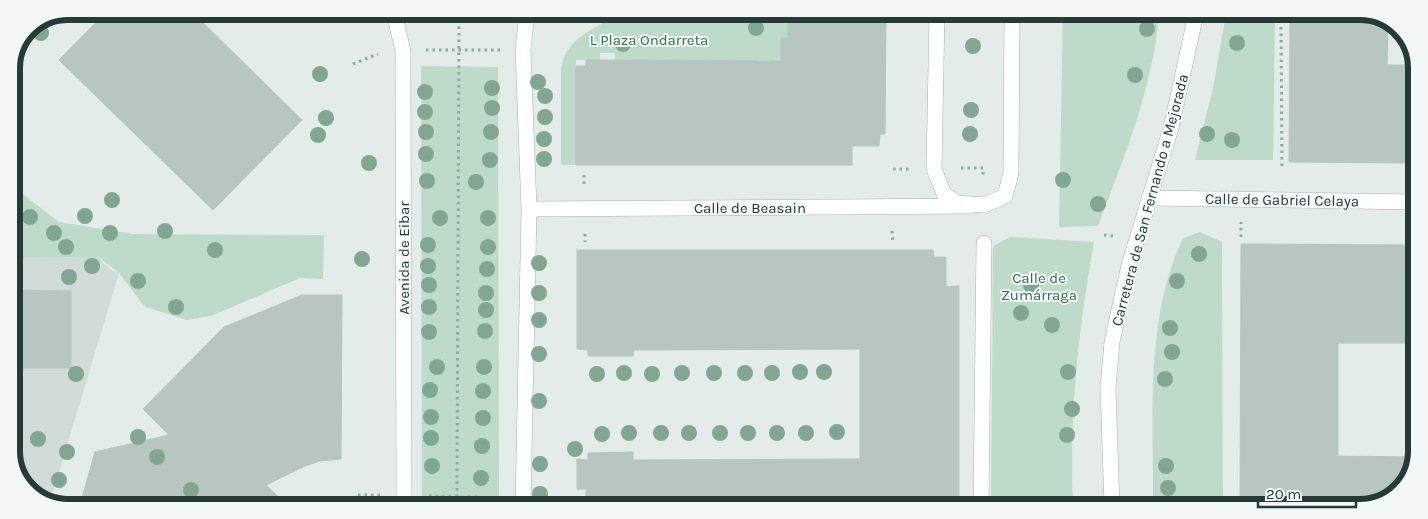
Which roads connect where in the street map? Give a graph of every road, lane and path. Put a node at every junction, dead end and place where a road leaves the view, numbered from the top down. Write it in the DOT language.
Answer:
graph roads {
  1 [pos="396,20"];
  2 [pos="459,20"];
  3 [pos="526,20"];
  4 [pos="937,20"];
  5 [pos="1012,20"];
  6 [pos="1195,20"];
  7 [pos="1281,20"];
  8 [pos="459,49"];
  9 [pos="523,50"];
  10 [pos="403,51"];
  11 [pos="353,64"];
  12 [pos="1282,169"];
  13 [pos="1149,198"];
  14 [pos="1408,202"];
  15 [pos="964,205"];
  16 [pos="529,209"];
  17 [pos="984,243"];
  18 [pos="358,495"];
  19 [pos="457,497"];
  20 [pos="389,499"];
  21 [pos="404,499"];
  22 [pos="430,499"];
  23 [pos="483,499"];
  24 [pos="523,499"];
  25 [pos="981,499"];
  26 [pos="1112,499"];
  1 -- 10 [label="street, Avenida de Eibar"];
  2 -- 8 [label="path"];
  3 -- 9 [label="street"];
  4 -- 15 [label="street"];
  5 -- 15 [label="street, Calle de Beasain"];
  6 -- 13 [label="street, Carretera de San Fernando a Mejorada"];
  7 -- 12 [label="path"];
  8 -- 9 [label="path"];
  8 -- 10 [label="path"];
  8 -- 19 [label="path"];
  9 -- 16 [label="street"];
  10 -- 11 [label="path"];
  10 -- 21 [label="street, Avenida de Eibar"];
  13 -- 14 [label="street, Calle de Gabriel Celaya"];
  13 -- 26 [label="street, Carretera de San Fernando a Mejorada"];
  15 -- 16 [label="street, Calle de Beasain"];
  16 -- 24 [label="street"];
  17 -- 25 [label="street"];
  18 -- 20 [label="path"];
  19 -- 22 [label="path"];
  19 -- 23 [label="path"];
}
